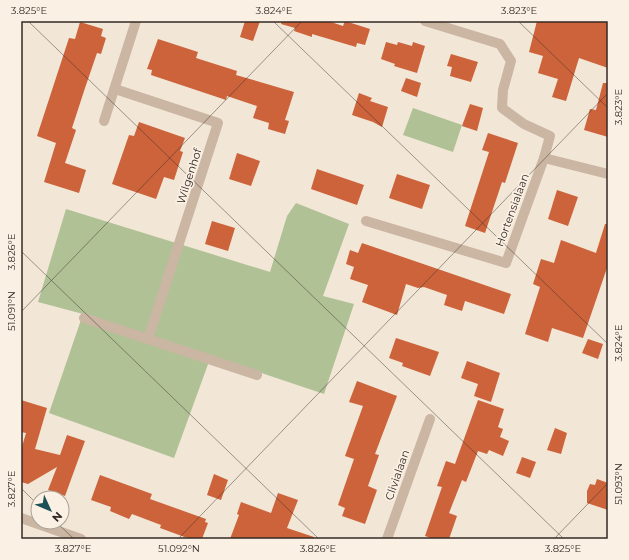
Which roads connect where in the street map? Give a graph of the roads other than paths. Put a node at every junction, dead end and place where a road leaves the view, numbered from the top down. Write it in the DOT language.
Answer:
graph roads {
  1 [pos="136,21"];
  2 [pos="425,21"];
  3 [pos="115,89"];
  4 [pos="104,120"];
  5 [pos="544,158"];
  6 [pos="608,174"];
  7 [pos="366,221"];
  8 [pos="84,318"];
  9 [pos="148,339"];
  10 [pos="258,375"];
  11 [pos="430,419"];
  12 [pos="21,518"];
  13 [pos="81,539"];
  14 [pos="387,539"];
  1 -- 3 [label="street"];
  2 -- 5 [label="street"];
  3 -- 4 [label="street"];
  3 -- 9 [label="street, Wilgenhof"];
  5 -- 6 [label="street"];
  5 -- 7 [label="street, Hortensialaan"];
  8 -- 9 [label="street"];
  9 -- 10 [label="street"];
  11 -- 14 [label="street, Clivialaan"];
  12 -- 13 [label="street"];
}
